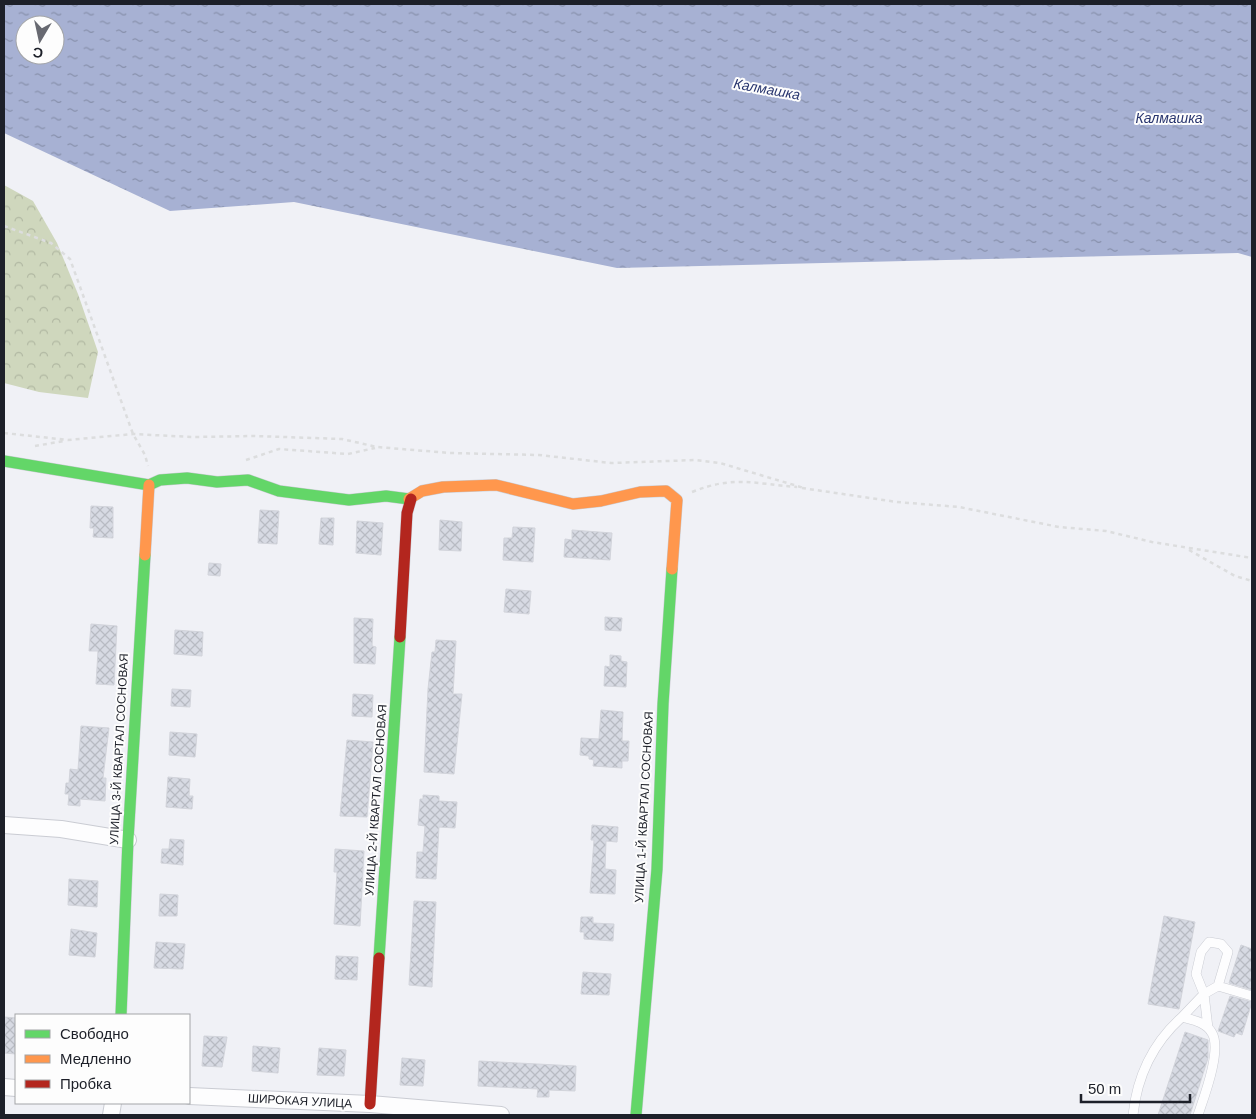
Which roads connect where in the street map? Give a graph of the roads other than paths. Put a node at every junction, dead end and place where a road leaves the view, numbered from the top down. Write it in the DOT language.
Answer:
graph roads {
  1 [pos="4,461"];
  2 [pos="148,485"];
  3 [pos="411,499"];
  4 [pos="4,825"];
  5 [pos="128,840"];
  6 [pos="1218,986"];
  7 [pos="1204,994"];
  8 [pos="1252,996"];
  9 [pos="121,1014"];
  10 [pos="1182,1017"];
  11 [pos="1208,1028"];
  12 [pos="190,1096"];
  13 [pos="370,1104"];
  14 [pos="501,1115"];
  15 [pos="636,1115"];
  16 [pos="1134,1115"];
  17 [pos="1198,1115"];
  1 -- 2 [label="street"];
  2 -- 3 [label="street"];
  2 -- 5 [label="street, УЛИЦА 3-Й КВАРТАЛ СОСНОВАЯ"];
  3 -- 13 [label="street, УЛИЦА 2-Й КВАРТАЛ СОСНОВАЯ"];
  3 -- 15 [label="street, УЛИЦА 1-Й КВАРТАЛ СОСНОВАЯ"];
  4 -- 5 [label="street"];
  5 -- 9 [label="street, УЛИЦА 3-Й КВАРТАЛ СОСНОВАЯ"];
  6 -- 7 [label="lane"];
  6 -- 7 [label="lane"];
  6 -- 8 [label="lane"];
  7 -- 10 [label="lane"];
  7 -- 11 [label="lane"];
  10 -- 11 [label="lane"];
  10 -- 16 [label="lane"];
  11 -- 17 [label="lane"];
  12 -- 13 [label="street, ШИРОКАЯ УЛИЦА"];
  13 -- 14 [label="street, ШИРОКАЯ УЛИЦА"];
}
